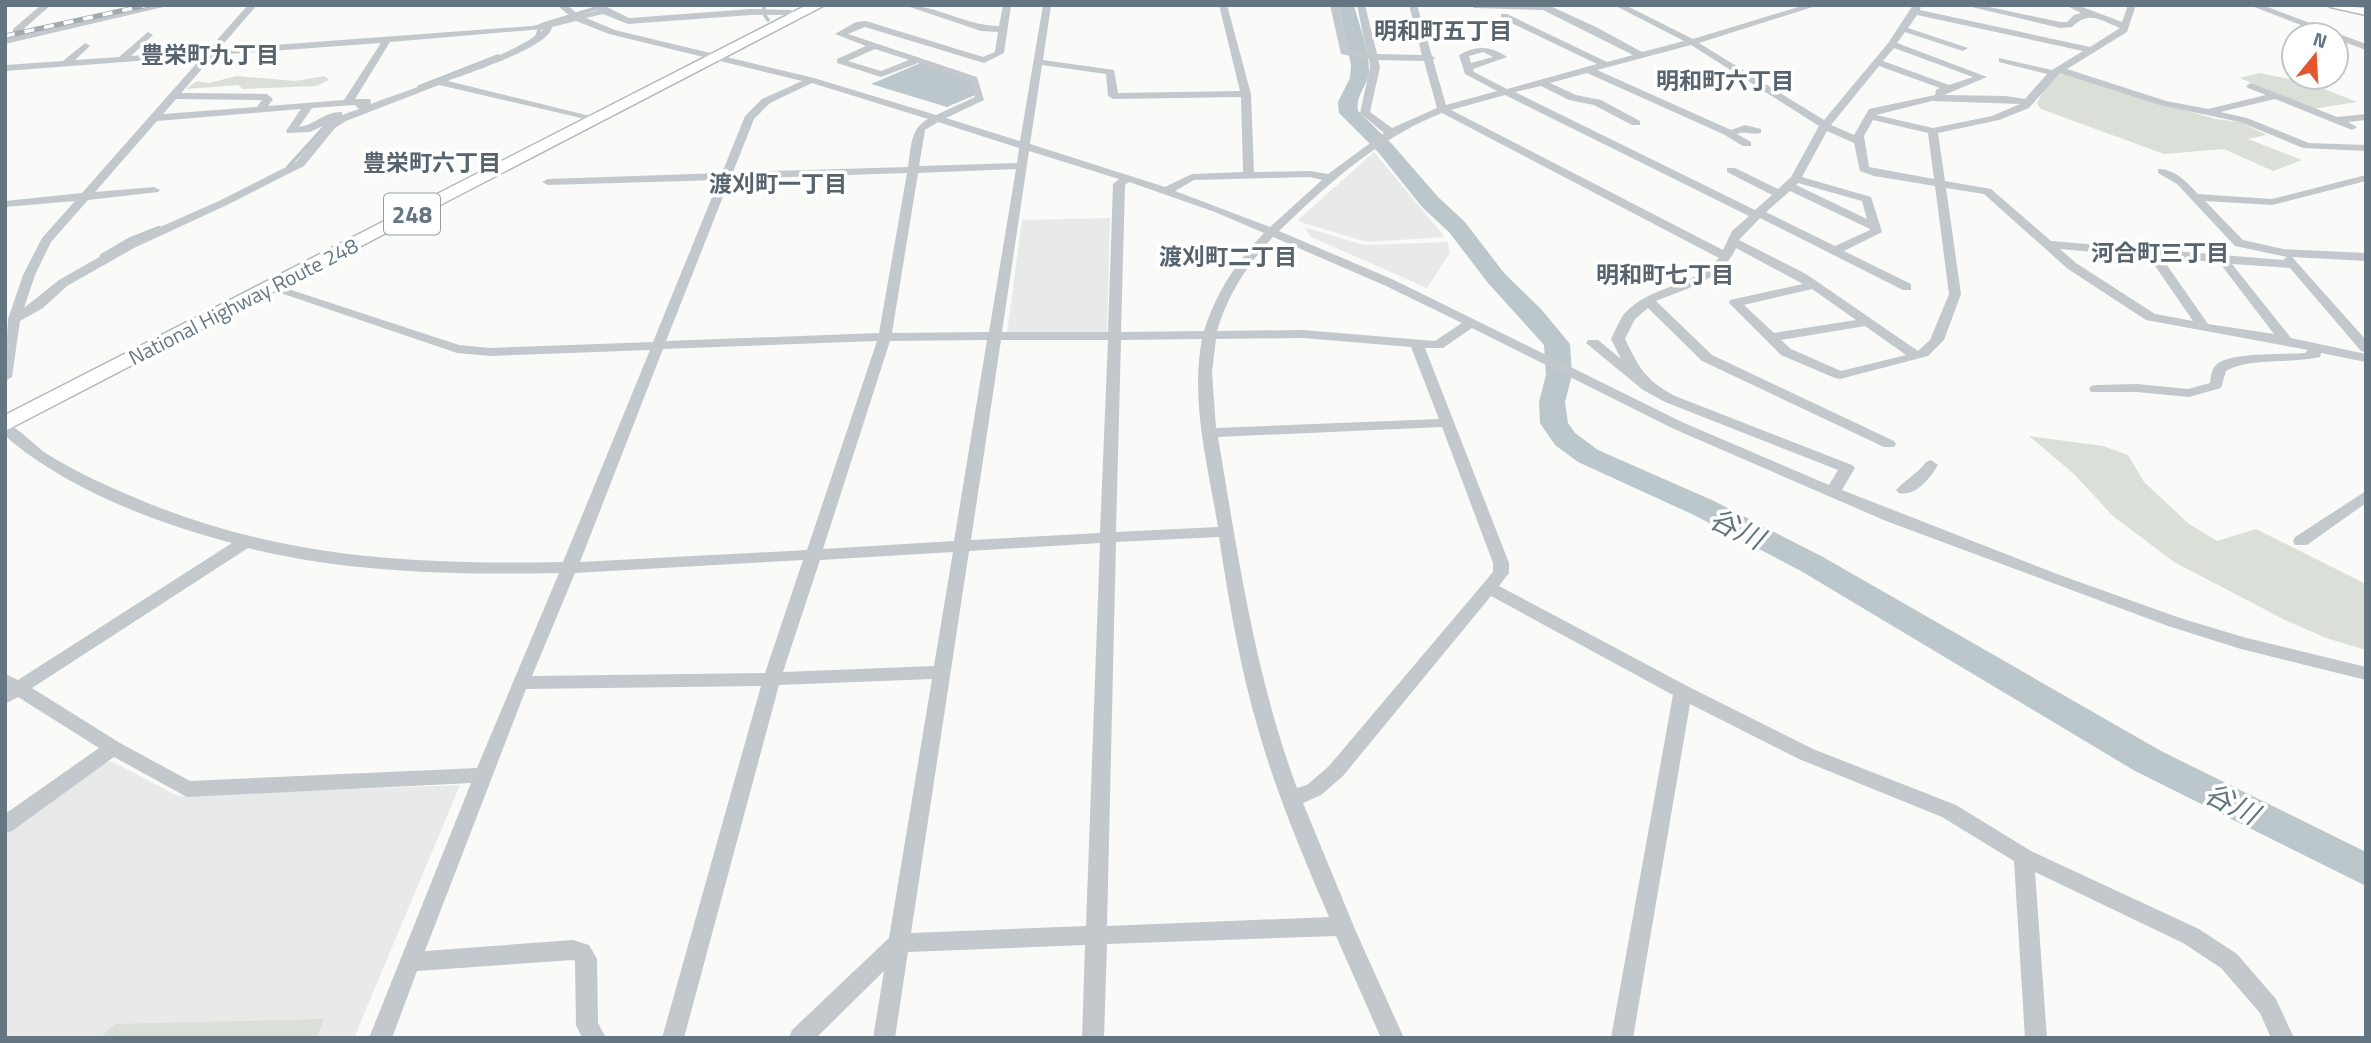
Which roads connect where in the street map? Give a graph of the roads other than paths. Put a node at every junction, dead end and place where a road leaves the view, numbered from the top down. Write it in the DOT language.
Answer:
graph roads {
  1 [pos="47,5"];
  2 [pos="137,5"];
  3 [pos="168,5"];
  4 [pos="253,5"];
  5 [pos="260,5"];
  6 [pos="561,5"];
  7 [pos="818,5"];
  8 [pos="908,5"];
  9 [pos="1007,5"];
  10 [pos="1046,5"];
  11 [pos="1223,5"];
  12 [pos="1334,5"];
  13 [pos="1361,5"];
  14 [pos="1413,5"];
  15 [pos="1474,5"];
  16 [pos="1618,5"];
  17 [pos="1815,5"];
  18 [pos="1967,5"];
  19 [pos="2069,5"];
  20 [pos="2132,5"];
  21 [pos="2334,5"];
  22 [pos="2258,6"];
  23 [pos="601,8"];
  24 [pos="798,9"];
  25 [pos="1916,9"];
  26 [pos="244,12"];
  27 [pos="2366,12"];
  28 [pos="2089,13"];
  29 [pos="1504,16"];
  30 [pos="578,18"];
  31 [pos="2298,21"];
  32 [pos="548,27"];
  33 [pos="2126,27"];
  34 [pos="1004,29"];
  35 [pos="1903,29"];
  36 [pos="148,34"];
  37 [pos="8,38"];
  38 [pos="387,40"];
  39 [pos="1692,42"];
  40 [pos="1892,44"];
  41 [pos="875,45"];
  42 [pos="85,46"];
  43 [pos="1963,48"];
  44 [pos="2093,50"];
  45 [pos="211,53"];
  46 [pos="1640,55"];
  47 [pos="1368,56"];
  48 [pos="712,57"];
  49 [pos="1430,58"];
  50 [pos="121,59"];
  51 [pos="920,59"];
  52 [pos="2002,60"];
  53 [pos="1038,62"];
  54 [pos="1877,62"];
  55 [pos="66,63"];
  56 [pos="1604,64"];
  57 [pos="1468,67"];
  58 [pos="5,68"];
  59 [pos="1586,69"];
  60 [pos="2056,71"];
  61 [pos="1982,77"];
  62 [pos="811,80"];
  63 [pos="1994,81"];
  64 [pos="439,82"];
  65 [pos="1541,82"];
  66 [pos="2251,86"];
  67 [pos="1948,88"];
  68 [pos="1506,92"];
  69 [pos="1246,94"];
  70 [pos="172,96"];
  71 [pos="2276,96"];
  72 [pos="1940,98"];
  73 [pos="348,102"];
  74 [pos="2029,103"];
  75 [pos="309,105"];
  76 [pos="260,109"];
  77 [pos="1442,109"];
  78 [pos="2206,112"];
  79 [pos="1871,117"];
  80 [pos="2366,117"];
  81 [pos="153,118"];
  82 [pos="586,118"];
  83 [pos="939,119"];
  84 [pos="2334,120"];
  85 [pos="1636,123"];
  86 [pos="1825,125"];
  87 [pos="2352,127"];
  88 [pos="1757,131"];
  89 [pos="1933,131"];
  90 [pos="1388,133"];
  91 [pos="1731,133"];
  92 [pos="1859,141"];
  93 [pos="1747,144"];
  94 [pos="1022,146"];
  95 [pos="2366,148"];
  96 [pos="1021,166"];
  97 [pos="912,170"];
  98 [pos="1731,170"];
  99 [pos="2186,171"];
  100 [pos="1249,175"];
  101 [pos="727,176"];
  102 [pos="1128,178"];
  103 [pos="1329,178"];
  104 [pos="2366,178"];
  105 [pos="548,182"];
  106 [pos="1940,183"];
  107 [pos="1788,186"];
  108 [pos="154,190"];
  109 [pos="1167,191"];
  110 [pos="85,197"];
  111 [pos="2196,197"];
  112 [pos="5,204"];
  113 [pos="1757,214"];
  114 [pos="1875,227"];
  115 [pos="1272,232"];
  116 [pos="1732,241"];
  117 [pos="2050,246"];
  118 [pos="1835,251"];
  119 [pos="2283,253"];
  120 [pos="2154,254"];
  121 [pos="1724,256"];
  122 [pos="2366,257"];
  123 [pos="2223,260"];
  124 [pos="2294,265"];
  125 [pos="1814,285"];
  126 [pos="269,287"];
  127 [pos="1907,287"];
  128 [pos="1648,301"];
  129 [pos="14,318"];
  130 [pos="1865,322"];
  131 [pos="1471,323"];
  132 [pos="2204,327"];
  133 [pos="1210,335"];
  134 [pos="885,337"];
  135 [pos="1114,337"];
  136 [pos="992,338"];
  137 [pos="1770,338"];
  138 [pos="2286,341"];
  139 [pos="1593,343"];
  140 [pos="1417,344"];
  141 [pos="656,348"];
  142 [pos="2314,348"];
  143 [pos="2366,348"];
  144 [pos="1917,356"];
  145 [pos="2366,358"];
  146 [pos="7,359"];
  147 [pos="5,377"];
  148 [pos="1648,387"];
  149 [pos="2096,389"];
  150 [pos="5,411"];
  151 [pos="1445,423"];
  152 [pos="5,425"];
  153 [pos="1210,433"];
  154 [pos="1889,444"];
  155 [pos="1931,465"];
  156 [pos="1904,490"];
  157 [pos="1832,493"];
  158 [pos="2366,496"];
  159 [pos="1226,532"];
  160 [pos="1108,536"];
  161 [pos="247,541"];
  162 [pos="2301,541"];
  163 [pos="962,544"];
  164 [pos="813,555"];
  165 [pos="569,568"];
  166 [pos="1490,588"];
  167 [pos="942,672"];
  168 [pos="2366,674"];
  169 [pos="772,679"];
  170 [pos="520,682"];
  171 [pos="10,688"];
  172 [pos="1683,692"];
  173 [pos="113,748"];
  174 [pos="484,775"];
  175 [pos="1291,799"];
  176 [pos="5,825"];
  177 [pos="2024,857"];
  178 [pos="1343,926"];
  179 [pos="1095,936"];
  180 [pos="898,943"];
  181 [pos="410,962"];
  182 [pos="380,1038"];
  183 [pos="595,1038"];
  184 [pos="673,1038"];
  185 [pos="800,1038"];
  186 [pos="884,1038"];
  187 [pos="1093,1038"];
  188 [pos="1393,1038"];
  189 [pos="1622,1038"];
  190 [pos="2036,1038"];
  191 [pos="2283,1038"];
  1 -- 37 [label="street"];
  2 -- 37 [label="street"];
  3 -- 37 [label="street"];
  4 -- 26 [label="street"];
  5 -- 26 [label="street"];
  6 -- 30 [label="street"];
  7 -- 48 [label="highway, National Highway Route 248 / 248"];
  8 -- 34 [label="street"];
  9 -- 34 [label="street"];
  10 -- 53 [label="street"];
  11 -- 69 [label="street"];
  12 -- 47 [label="street"];
  13 -- 47 [label="street"];
  14 -- 49 [label="street"];
  15 -- 46 [label="street"];
  16 -- 39 [label="street"];
  17 -- 39 [label="street"];
  18 -- 28 [label="street"];
  19 -- 28 [label="street"];
  20 -- 33 [label="street"];
  21 -- 27 [label="main road"];
  22 -- 31 [label="street"];
  23 -- 24 [label="street"];
  23 -- 30 [label="street"];
  24 -- 48 [label="highway, National Highway Route 248 / 248"];
  25 -- 35 [label="street"];
  25 -- 44 [label="street"];
  26 -- 45 [label="street"];
  28 -- 33 [label="street"];
  29 -- 56 [label="street"];
  30 -- 32 [label="street"];
  30 -- 48 [label="street"];
  32 -- 38 [label="street"];
  32 -- 64 [label="street"];
  33 -- 44 [label="street"];
  34 -- 41 [label="street"];
  35 -- 40 [label="street"];
  35 -- 43 [label="street"];
  36 -- 50 [label="street"];
  38 -- 45 [label="street"];
  38 -- 73 [label="street"];
  39 -- 46 [label="street"];
  39 -- 86 [label="street"];
  40 -- 54 [label="street"];
  40 -- 61 [label="street"];
  41 -- 51 [label="street"];
  41 -- 51 [label="street"];
  42 -- 55 [label="street"];
  44 -- 60 [label="street"];
  45 -- 50 [label="street"];
  45 -- 70 [label="street"];
  46 -- 56 [label="street"];
  47 -- 49 [label="street"];
  47 -- 90 [label="street"];
  48 -- 62 [label="street"];
  48 -- 82 [label="highway, National Highway Route 248 / 248"];
  48 -- 126 [label="highway, National Highway Route 248 / 248"];
  49 -- 77 [label="street"];
  50 -- 55 [label="street"];
  51 -- 83 [label="street"];
  52 -- 60 [label="street"];
  53 -- 69 [label="street"];
  53 -- 94 [label="street"];
  54 -- 67 [label="street"];
  54 -- 86 [label="street"];
  55 -- 58 [label="street"];
  56 -- 59 [label="street"];
  57 -- 68 [label="street"];
  59 -- 65 [label="street"];
  59 -- 91 [label="street"];
  60 -- 74 [label="street"];
  60 -- 78 [label="street"];
  61 -- 63 [label="street"];
  61 -- 67 [label="street"];
  62 -- 83 [label="street"];
  62 -- 101 [label="street"];
  64 -- 82 [label="street"];
  64 -- 129 [label="street"];
  65 -- 68 [label="street"];
  65 -- 85 [label="street"];
  66 -- 71 [label="street"];
  67 -- 72 [label="street"];
  68 -- 77 [label="street"];
  68 -- 113 [label="street"];
  69 -- 100 [label="street"];
  70 -- 76 [label="street"];
  70 -- 81 [label="street"];
  71 -- 78 [label="street"];
  71 -- 84 [label="street"];
  72 -- 74 [label="street"];
  72 -- 79 [label="street"];
  73 -- 75 [label="street"];
  73 -- 75 [label="street"];
  74 -- 89 [label="street"];
  75 -- 76 [label="street"];
  76 -- 81 [label="street"];
  77 -- 90 [label="street"];
  77 -- 121 [label="street"];
  78 -- 95 [label="street"];
  79 -- 89 [label="street"];
  79 -- 92 [label="street"];
  80 -- 84 [label="street"];
  81 -- 110 [label="street"];
  82 -- 150 [label="highway, National Highway Route 248 / 248"];
  83 -- 94 [label="street"];
  83 -- 97 [label="street"];
  84 -- 87 [label="street"];
  86 -- 92 [label="street"];
  86 -- 107 [label="street"];
  88 -- 91 [label="street"];
  89 -- 106 [label="street"];
  90 -- 103 [label="street"];
  91 -- 93 [label="street"];
  92 -- 106 [label="street"];
  94 -- 96 [label="street"];
  94 -- 102 [label="street"];
  96 -- 97 [label="street"];
  96 -- 136 [label="street"];
  97 -- 101 [label="street"];
  97 -- 134 [label="street"];
  98 -- 107 [label="street"];
  99 -- 111 [label="street"];
  100 -- 103 [label="street"];
  100 -- 109 [label="street"];
  101 -- 105 [label="street"];
  101 -- 141 [label="street"];
  102 -- 109 [label="street"];
  102 -- 135 [label="street"];
  103 -- 115 [label="street"];
  104 -- 111 [label="street"];
  106 -- 117 [label="street"];
  106 -- 144 [label="street"];
  107 -- 113 [label="street"];
  107 -- 114 [label="street"];
  107 -- 114 [label="street"];
  108 -- 110 [label="street"];
  109 -- 115 [label="street"];
  110 -- 112 [label="street"];
  110 -- 129 [label="street"];
  111 -- 119 [label="street"];
  113 -- 116 [label="street"];
  113 -- 118 [label="street"];
  114 -- 118 [label="street"];
  115 -- 131 [label="street"];
  115 -- 133 [label="street"];
  116 -- 121 [label="street"];
  116 -- 125 [label="street"];
  117 -- 120 [label="street"];
  117 -- 132 [label="street"];
  118 -- 127 [label="street"];
  119 -- 122 [label="street"];
  119 -- 124 [label="street"];
  120 -- 123 [label="street"];
  120 -- 132 [label="street"];
  121 -- 128 [label="street"];
  123 -- 124 [label="street"];
  123 -- 138 [label="street"];
  124 -- 143 [label="street"];
  125 -- 130 [label="street"];
  125 -- 137 [label="street"];
  126 -- 141 [label="street"];
  126 -- 152 [label="highway, National Highway Route 248 / 248"];
  128 -- 148 [label="street"];
  128 -- 154 [label="street"];
  129 -- 146 [label="street"];
  130 -- 137 [label="street"];
  130 -- 144 [label="street"];
  131 -- 140 [label="street"];
  131 -- 157 [label="street"];
  132 -- 138 [label="street"];
  133 -- 135 [label="street"];
  133 -- 140 [label="street"];
  133 -- 153 [label="street"];
  134 -- 136 [label="street"];
  134 -- 141 [label="street"];
  134 -- 164 [label="street"];
  135 -- 136 [label="street"];
  135 -- 160 [label="street"];
  136 -- 163 [label="street"];
  137 -- 144 [label="street"];
  138 -- 142 [label="street"];
  139 -- 148 [label="street"];
  140 -- 151 [label="street"];
  141 -- 165 [label="street"];
  142 -- 145 [label="street"];
  142 -- 149 [label="street"];
  146 -- 147 [label="street"];
  148 -- 157 [label="street"];
  151 -- 153 [label="street"];
  151 -- 166 [label="street"];
  152 -- 161 [label="street"];
  153 -- 159 [label="street"];
  155 -- 156 [label="street"];
  157 -- 168 [label="street"];
  158 -- 162 [label="street"];
  159 -- 160 [label="street"];
  159 -- 175 [label="street"];
  160 -- 163 [label="street"];
  160 -- 179 [label="street"];
  161 -- 165 [label="street"];
  161 -- 171 [label="street"];
  163 -- 164 [label="street"];
  163 -- 167 [label="street"];
  164 -- 165 [label="street"];
  164 -- 169 [label="street"];
  165 -- 170 [label="street"];
  166 -- 172 [label="street"];
  166 -- 175 [label="street"];
  167 -- 169 [label="street"];
  167 -- 180 [label="street"];
  169 -- 170 [label="street"];
  169 -- 184 [label="street"];
  170 -- 174 [label="street"];
  171 -- 173 [label="street"];
  172 -- 177 [label="street"];
  172 -- 189 [label="street"];
  173 -- 174 [label="street"];
  173 -- 176 [label="street"];
  174 -- 181 [label="street"];
  175 -- 178 [label="street"];
  177 -- 190 [label="street"];
  177 -- 191 [label="street"];
  178 -- 179 [label="street"];
  178 -- 188 [label="street"];
  179 -- 180 [label="street"];
  179 -- 187 [label="street"];
  180 -- 185 [label="street"];
  180 -- 186 [label="street"];
  181 -- 182 [label="street"];
  181 -- 183 [label="street"];
}
